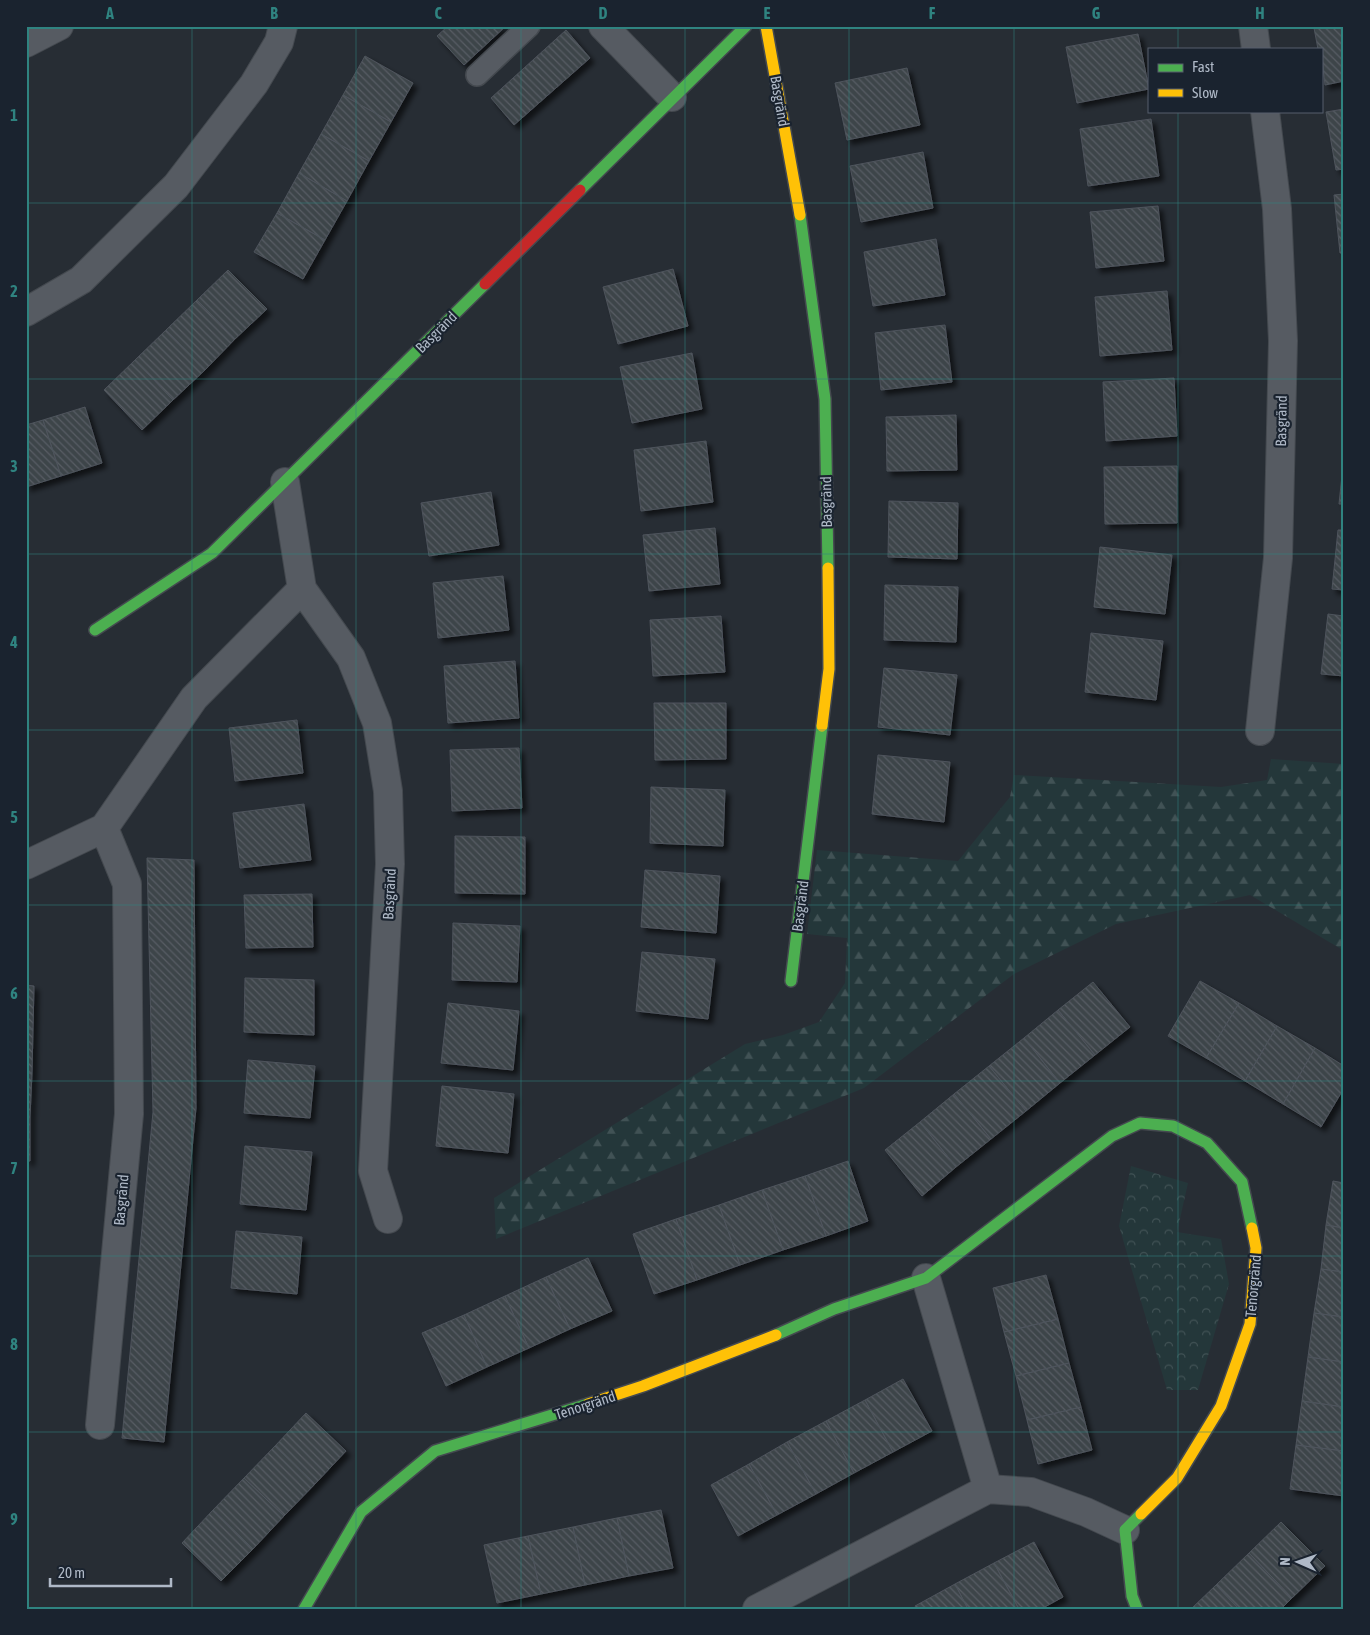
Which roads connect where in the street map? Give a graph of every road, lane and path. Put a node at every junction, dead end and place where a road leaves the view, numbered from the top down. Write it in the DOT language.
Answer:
graph roads {
  1 [pos="59,26"];
  2 [pos="283,26"];
  3 [pos="529,26"];
  4 [pos="603,26"];
  5 [pos="746,26"];
  6 [pos="766,26"];
  7 [pos="1253,26"];
  8 [pos="26,43"];
  9 [pos="1256,48"];
  10 [pos="476,75"];
  11 [pos="672,97"];
  12 [pos="1266,112"];
  13 [pos="26,312"];
  14 [pos="285,482"];
  15 [pos="302,588"];
  16 [pos="94,630"];
  17 [pos="1260,731"];
  18 [pos="104,828"];
  19 [pos="26,865"];
  20 [pos="791,981"];
  21 [pos="388,1219"];
  22 [pos="926,1278"];
  23 [pos="100,1426"];
  24 [pos="988,1489"];
  25 [pos="1125,1530"];
  26 [pos="304,1609"];
  27 [pos="757,1609"];
  28 [pos="1137,1609"];
  1 -- 8 [label="street"];
  2 -- 13 [label="street"];
  3 -- 10 [label="lane"];
  4 -- 11 [label="street"];
  5 -- 11 [label="street, Basgränd"];
  6 -- 20 [label="street, Basgränd"];
  7 -- 9 [label="street"];
  11 -- 14 [label="street, Basgränd"];
  12 -- 17 [label="street, Basgränd"];
  14 -- 15 [label="street, Basgränd"];
  14 -- 16 [label="street, Basgränd"];
  15 -- 18 [label="street"];
  15 -- 21 [label="street, Basgränd"];
  18 -- 19 [label="street"];
  18 -- 23 [label="street, Basgränd"];
  22 -- 24 [label="street"];
  22 -- 25 [label="street, Tenorgränd"];
  22 -- 26 [label="street, Tenorgränd"];
  24 -- 25 [label="street"];
  24 -- 27 [label="street"];
  25 -- 28 [label="street"];
}
